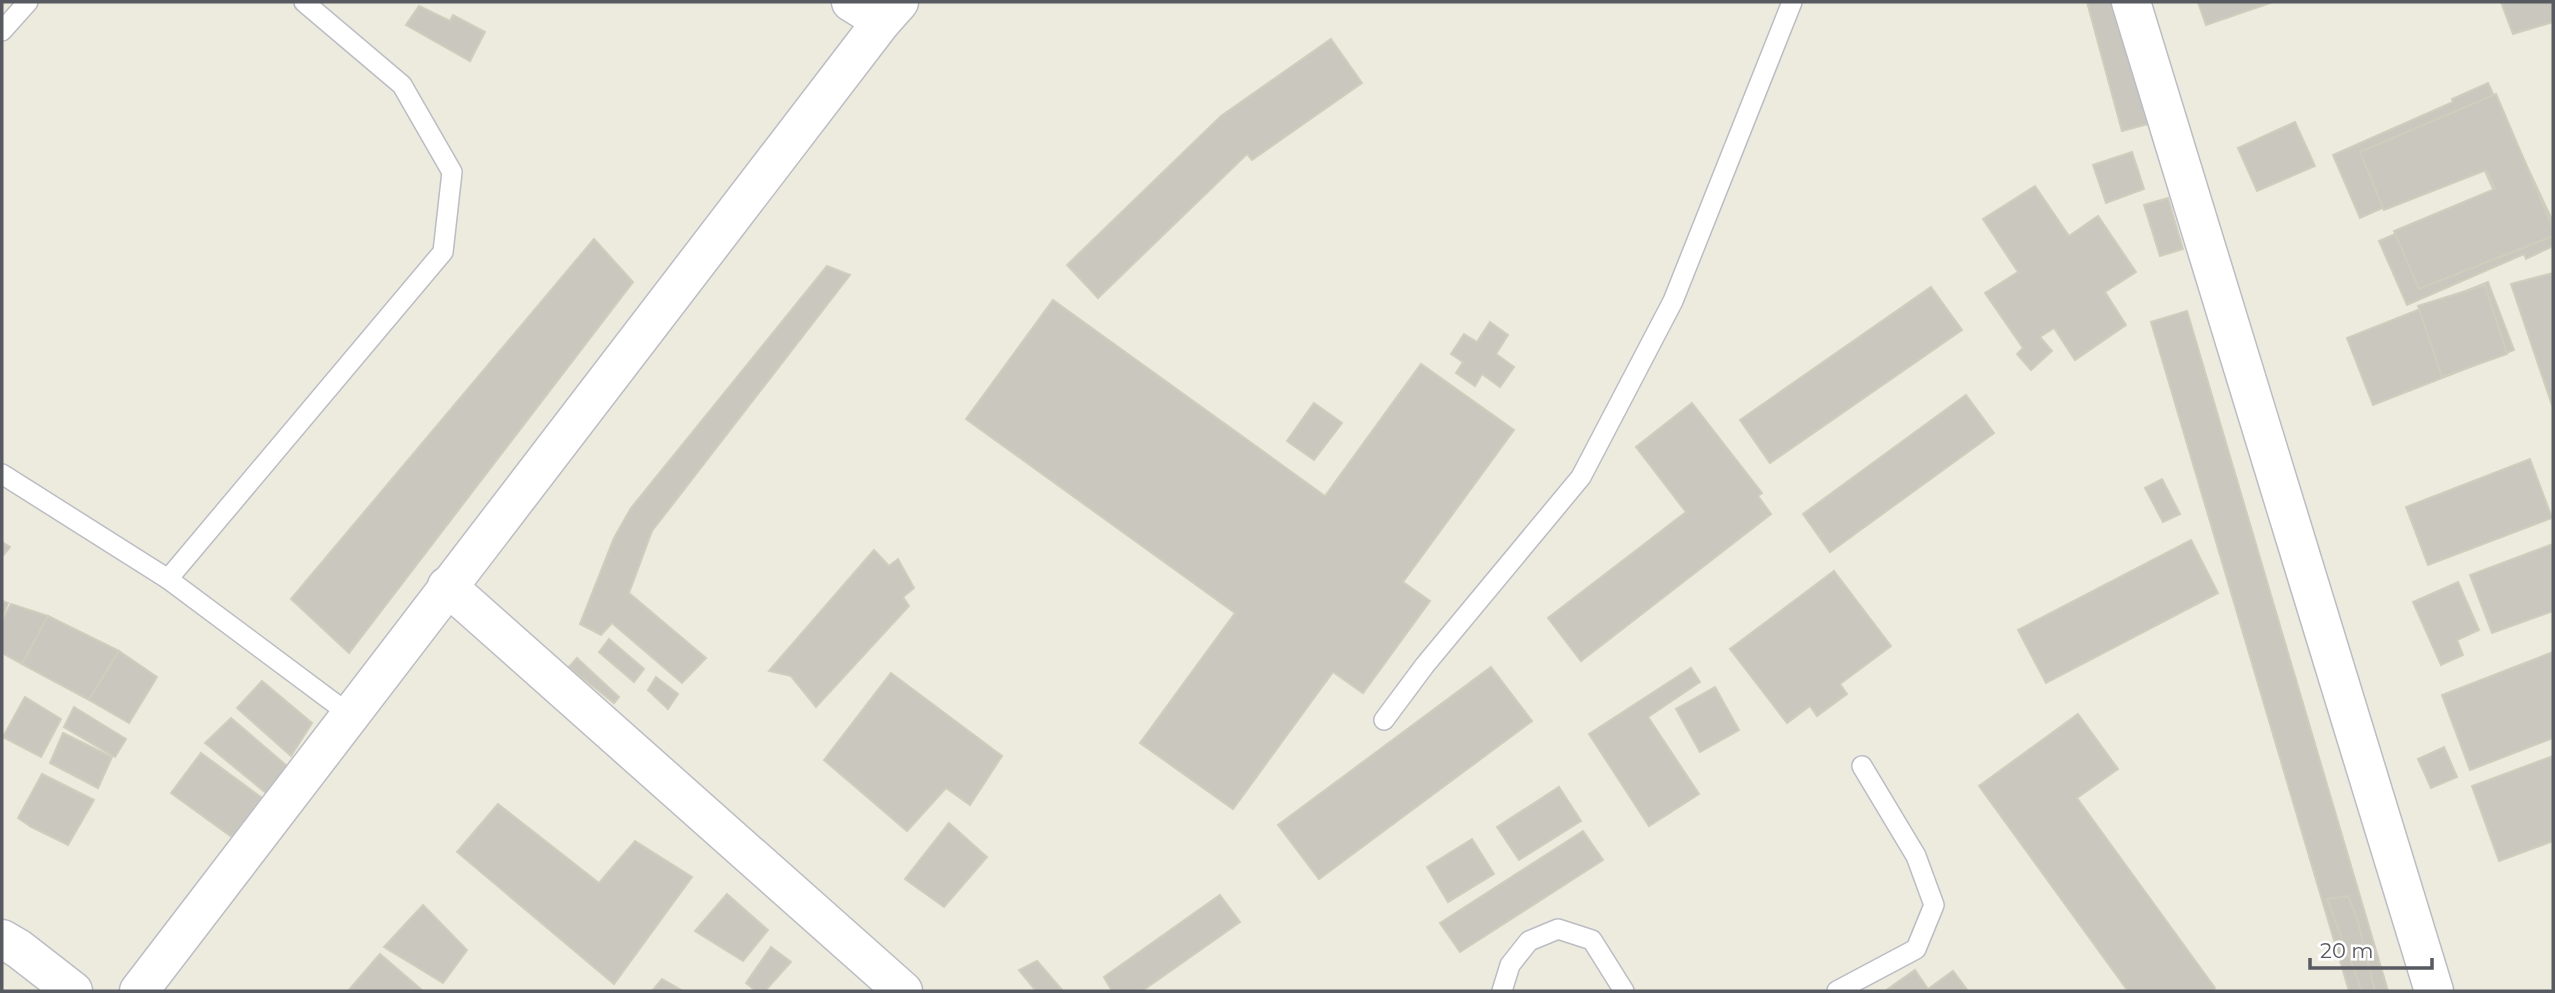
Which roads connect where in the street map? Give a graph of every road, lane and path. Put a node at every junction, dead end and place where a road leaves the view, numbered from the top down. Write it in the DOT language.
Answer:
graph roads {
  1 [pos="28,2"];
  2 [pos="303,2"];
  3 [pos="1791,2"];
  4 [pos="2131,2"];
  5 [pos="877,8"];
  6 [pos="2,31"];
  7 [pos="2,474"];
  8 [pos="168,579"];
  9 [pos="447,586"];
  10 [pos="349,714"];
  11 [pos="1384,720"];
  12 [pos="1862,766"];
  13 [pos="2,939"];
  14 [pos="73,991"];
  15 [pos="139,991"];
  16 [pos="904,991"];
  17 [pos="1502,991"];
  18 [pos="1624,991"];
  19 [pos="1837,991"];
  20 [pos="2434,991"];
  1 -- 6 [label="lane"];
  2 -- 8 [label="lane"];
  3 -- 11 [label="lane"];
  4 -- 20 [label="street"];
  5 -- 9 [label="street"];
  7 -- 8 [label="lane"];
  8 -- 10 [label="lane"];
  9 -- 10 [label="street"];
  9 -- 16 [label="street"];
  10 -- 15 [label="street"];
  12 -- 19 [label="lane"];
  13 -- 14 [label="street"];
  17 -- 18 [label="lane"];
}
